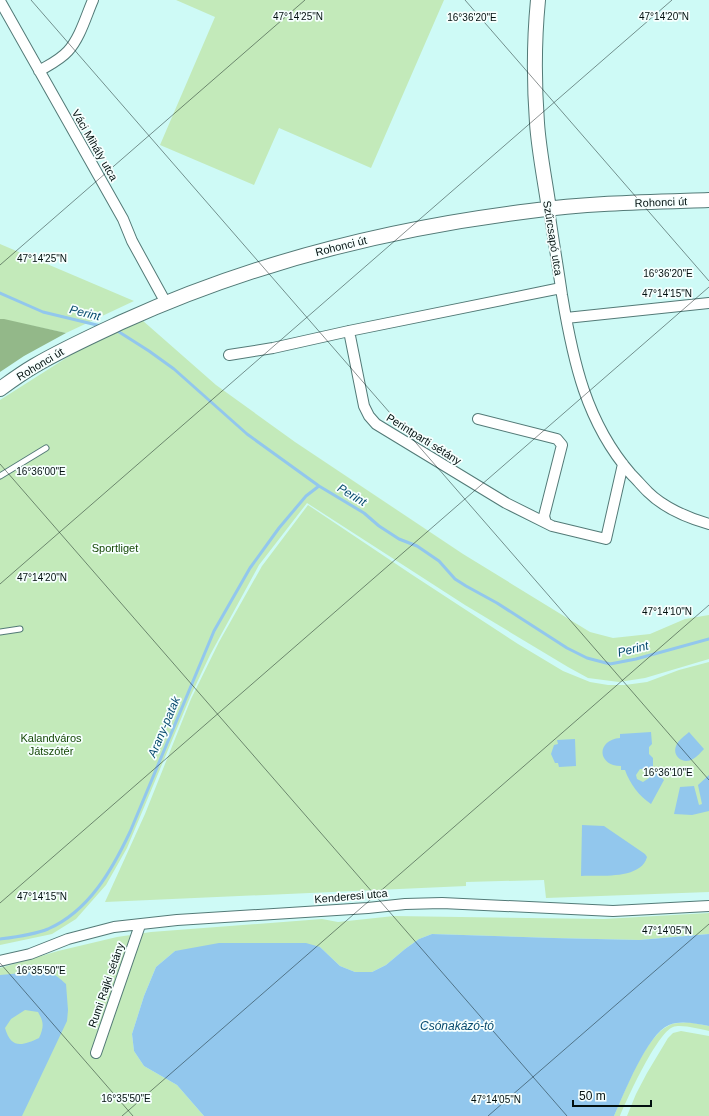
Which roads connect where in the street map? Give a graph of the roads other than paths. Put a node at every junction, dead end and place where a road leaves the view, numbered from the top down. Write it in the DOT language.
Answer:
graph roads {
  1 [pos="93,0"];
  2 [pos="538,0"];
  3 [pos="0,1"];
  4 [pos="39,71"];
  5 [pos="709,200"];
  6 [pos="549,209"];
  7 [pos="561,288"];
  8 [pos="166,303"];
  9 [pos="709,303"];
  10 [pos="566,318"];
  11 [pos="349,331"];
  12 [pos="229,355"];
  13 [pos="0,389"];
  14 [pos="478,419"];
  15 [pos="46,448"];
  16 [pos="623,464"];
  17 [pos="0,476"];
  18 [pos="546,522"];
  19 [pos="709,524"];
  20 [pos="20,629"];
  21 [pos="0,632"];
  22 [pos="709,906"];
  23 [pos="140,925"];
  24 [pos="0,961"];
  25 [pos="96,1054"];
  1 -- 4 [label="street"];
  2 -- 6 [label="main road, Szűrcsapó utca"];
  3 -- 4 [label="street, Váci Mihály utca"];
  4 -- 8 [label="street, Váci Mihály utca"];
  5 -- 6 [label="main road, Rohonci út"];
  6 -- 7 [label="street, Szűrcsapó utca"];
  6 -- 8 [label="main road, Rohonci út"];
  7 -- 10 [label="street, Szűrcsapó utca"];
  7 -- 11 [label="street"];
  8 -- 13 [label="main road, Rohonci út"];
  9 -- 10 [label="street"];
  10 -- 16 [label="street, Szűrcsapó utca"];
  11 -- 12 [label="street"];
  11 -- 18 [label="street, Perintparti sétány"];
  14 -- 18 [label="street"];
  15 -- 17 [label="lane"];
  16 -- 18 [label="street"];
  16 -- 19 [label="street, Szűrcsapó utca"];
  20 -- 21 [label="lane"];
  22 -- 23 [label="street, Kenderesi utca"];
  23 -- 24 [label="street, Kenderesi utca"];
  23 -- 25 [label="street, Rumi Rajki sétány"];
}
